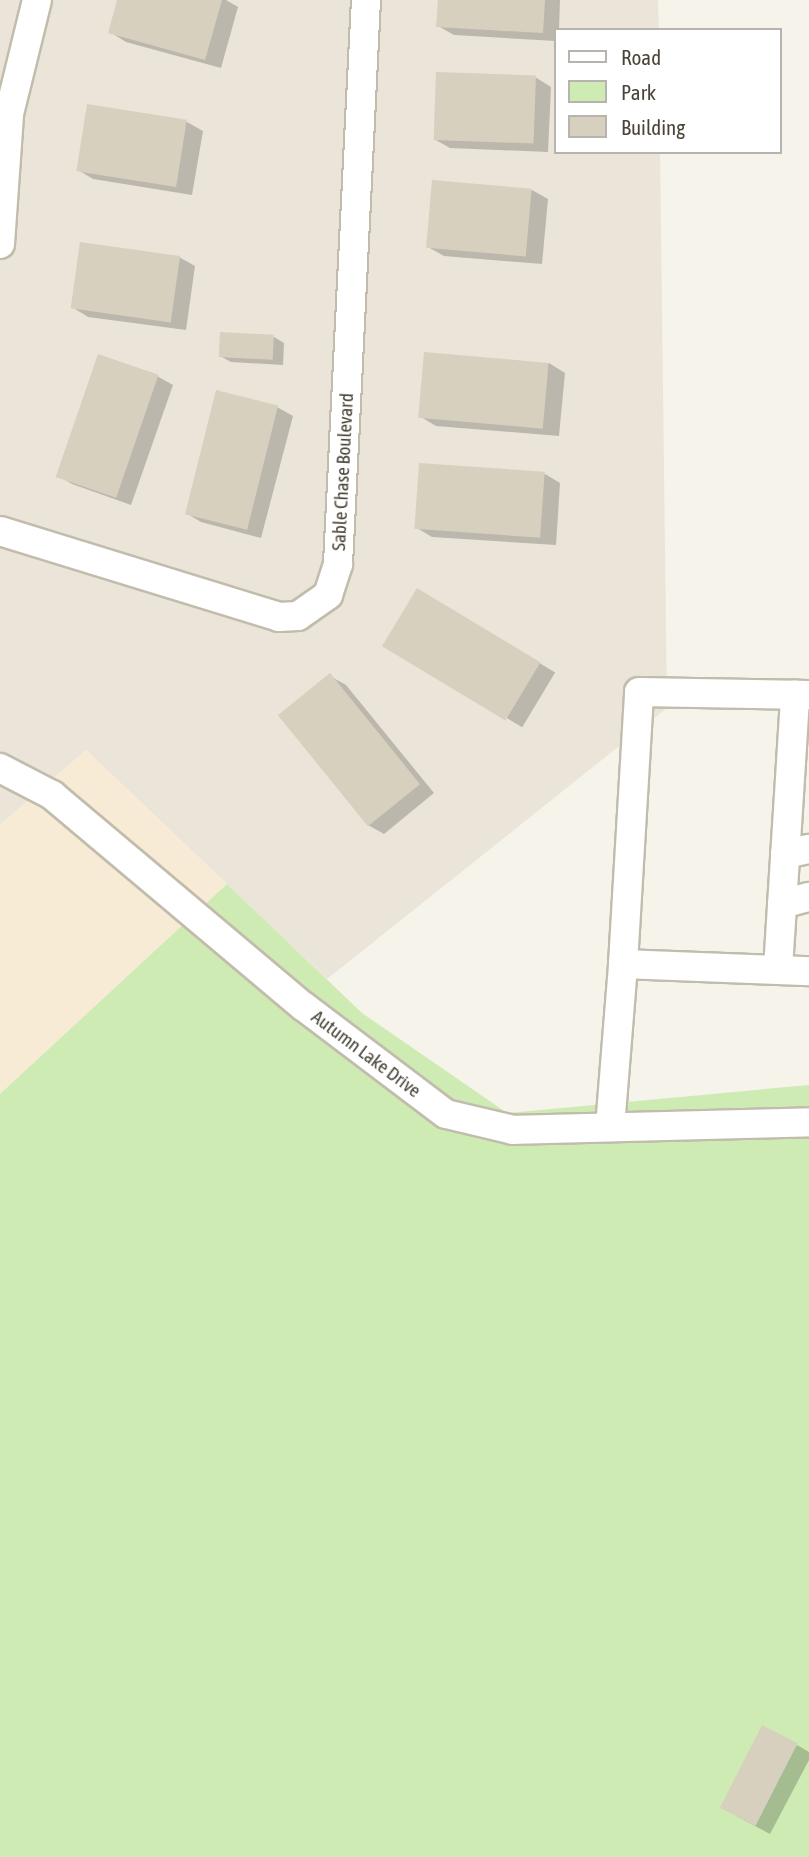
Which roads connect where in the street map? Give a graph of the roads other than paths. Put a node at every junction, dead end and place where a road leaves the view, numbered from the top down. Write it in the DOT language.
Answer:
graph roads {
  1 [pos="37,0"];
  2 [pos="366,0"];
  3 [pos="0,244"];
  4 [pos="0,531"];
  5 [pos="802,695"];
  6 [pos="800,761"];
  7 [pos="0,768"];
  8 [pos="799,806"];
  9 [pos="797,852"];
  10 [pos="795,901"];
  11 [pos="623,964"];
  12 [pos="778,969"];
  13 [pos="809,971"];
  14 [pos="809,1122"];
  15 [pos="610,1127"];
  1 -- 3 [label="street"];
  2 -- 4 [label="street, Sable Chase Boulevard"];
  5 -- 6 [label="street"];
  5 -- 11 [label="street"];
  6 -- 8 [label="street"];
  7 -- 15 [label="street, Autumn Lake Drive"];
  8 -- 9 [label="street"];
  9 -- 10 [label="street"];
  10 -- 12 [label="street"];
  11 -- 12 [label="street"];
  11 -- 15 [label="street"];
  12 -- 13 [label="street"];
  14 -- 15 [label="street, Autumn Lake Drive"];
}
